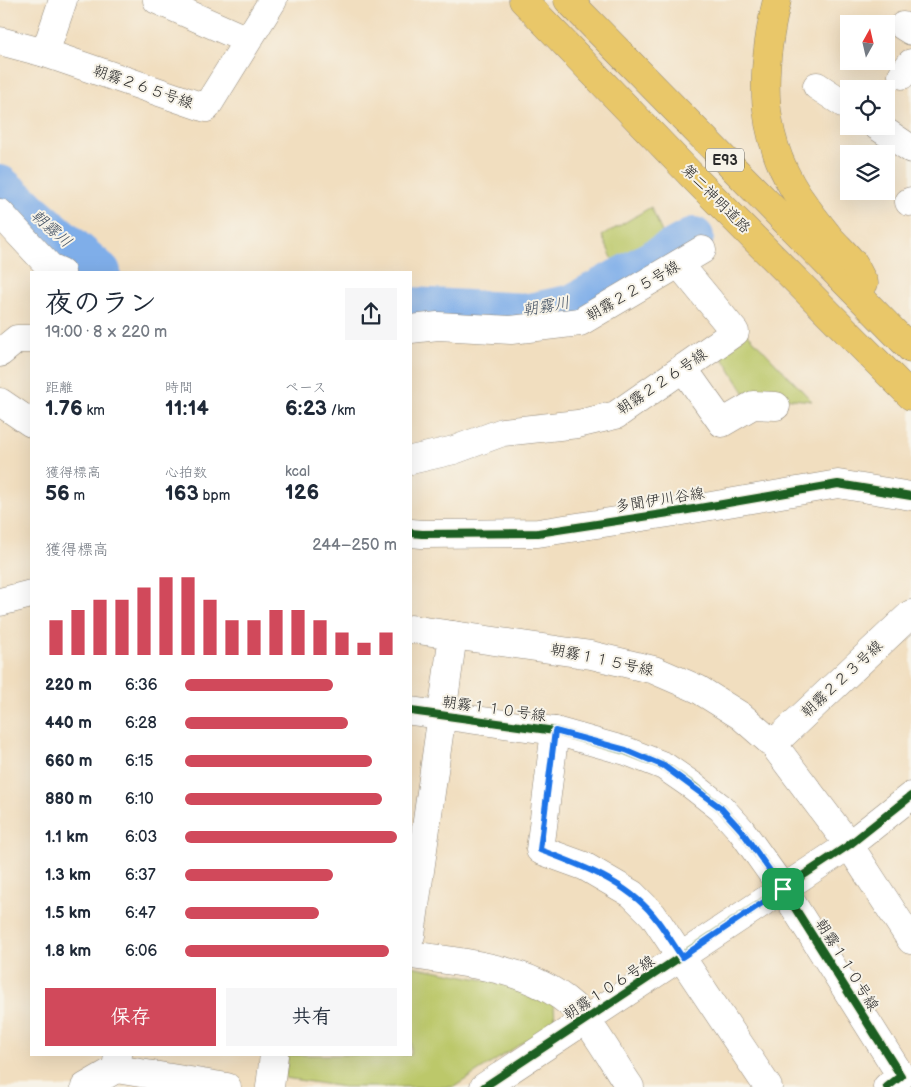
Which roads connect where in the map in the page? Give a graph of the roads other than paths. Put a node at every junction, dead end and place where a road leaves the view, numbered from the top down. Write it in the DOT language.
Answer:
graph roads {
  1 [pos="63,0"];
  2 [pos="157,0"];
  3 [pos="272,0"];
  4 [pos="510,0"];
  5 [pos="523,0"];
  6 [pos="568,0"];
  7 [pos="777,0"];
  8 [pos="247,40"];
  9 [pos="0,41"];
  10 [pos="45,54"];
  11 [pos="817,86"];
  12 [pos="840,101"];
  13 [pos="890,135"];
  14 [pos="911,149"];
  15 [pos="697,181"];
  16 [pos="0,213"];
  17 [pos="690,257"];
  18 [pos="59,271"];
  19 [pos="883,320"];
  20 [pos="412,329"];
  21 [pos="30,339"];
  22 [pos="911,349"];
  23 [pos="0,353"];
  24 [pos="683,368"];
  25 [pos="911,396"];
  26 [pos="0,402"];
  27 [pos="776,406"];
  28 [pos="30,421"];
  29 [pos="412,460"];
  30 [pos="911,496"];
  31 [pos="412,533"];
  32 [pos="30,594"];
  33 [pos="0,602"];
  34 [pos="911,614"];
  35 [pos="412,629"];
  36 [pos="453,635"];
  37 [pos="412,711"];
  38 [pos="442,715"];
  39 [pos="555,731"];
  40 [pos="773,744"];
  41 [pos="911,796"];
  42 [pos="418,834"];
  43 [pos="849,845"];
  44 [pos="783,889"];
  45 [pos="412,921"];
  46 [pos="911,940"];
  47 [pos="412,955"];
  48 [pos="682,957"];
  49 [pos="585,1020"];
  50 [pos="274,1056"];
  51 [pos="117,1062"];
  52 [pos="489,1086"];
  53 [pos="85,1087"];
  54 [pos="227,1087"];
  55 [pos="270,1087"];
  56 [pos="630,1087"];
  57 [pos="768,1087"];
  58 [pos="887,1087"];
  1 -- 10 [label="street"];
  2 -- 8 [label="street"];
  3 -- 8 [label="street, 朝霧２６５号線"];
  4 -- 15 [label="highway"];
  5 -- 15 [label="highway, 第二神明道路 / E93"];
  6 -- 19 [label="highway, E93"];
  7 -- 19 [label="highway"];
  8 -- 10 [label="street, 朝霧２６５号線"];
  9 -- 10 [label="street, 朝霧２６５号線"];
  11 -- 12 [label="street"];
  13 -- 14 [label="street"];
  15 -- 25 [label="highway, 第二神明道路 / E93"];
  16 -- 18 [label="street"];
  17 -- 20 [label="street, 朝霧２２５号線"];
  17 -- 24 [label="street, 朝霧２２６号線"];
  19 -- 22 [label="highway, E93"];
  21 -- 23 [label="street"];
  24 -- 27 [label="street"];
  24 -- 29 [label="street, 朝霧２２６号線"];
  26 -- 28 [label="street"];
  30 -- 31 [label="street, 多聞伊川谷線"];
  32 -- 33 [label="street"];
  34 -- 40 [label="street, 朝霧２２３号線"];
  35 -- 36 [label="street, 朝霧１１５号線"];
  36 -- 38 [label="street"];
  36 -- 40 [label="street, 朝霧１１５号線"];
  37 -- 38 [label="street, 朝霧１１０号線"];
  38 -- 39 [label="street, 朝霧１１０号線"];
  38 -- 42 [label="street"];
  39 -- 44 [label="street, 朝霧１１０号線"];
  39 -- 48 [label="street, 朝霧１１０号線"];
  40 -- 43 [label="street, 朝霧１１５号線"];
  41 -- 43 [label="street"];
  42 -- 45 [label="street"];
  43 -- 44 [label="street, 朝霧１０６号線"];
  43 -- 46 [label="street, 朝霧１１５号線"];
  44 -- 48 [label="street, 朝霧１０６号線"];
  44 -- 58 [label="street, 朝霧１１０号線"];
  47 -- 49 [label="street"];
  48 -- 49 [label="street, 朝霧１０６号線"];
  48 -- 57 [label="street, 朝霧１１０号線"];
  49 -- 52 [label="street, 朝霧１０６号線"];
  49 -- 56 [label="street"];
  50 -- 55 [label="street"];
  51 -- 53 [label="street"];
  51 -- 54 [label="street"];
}
